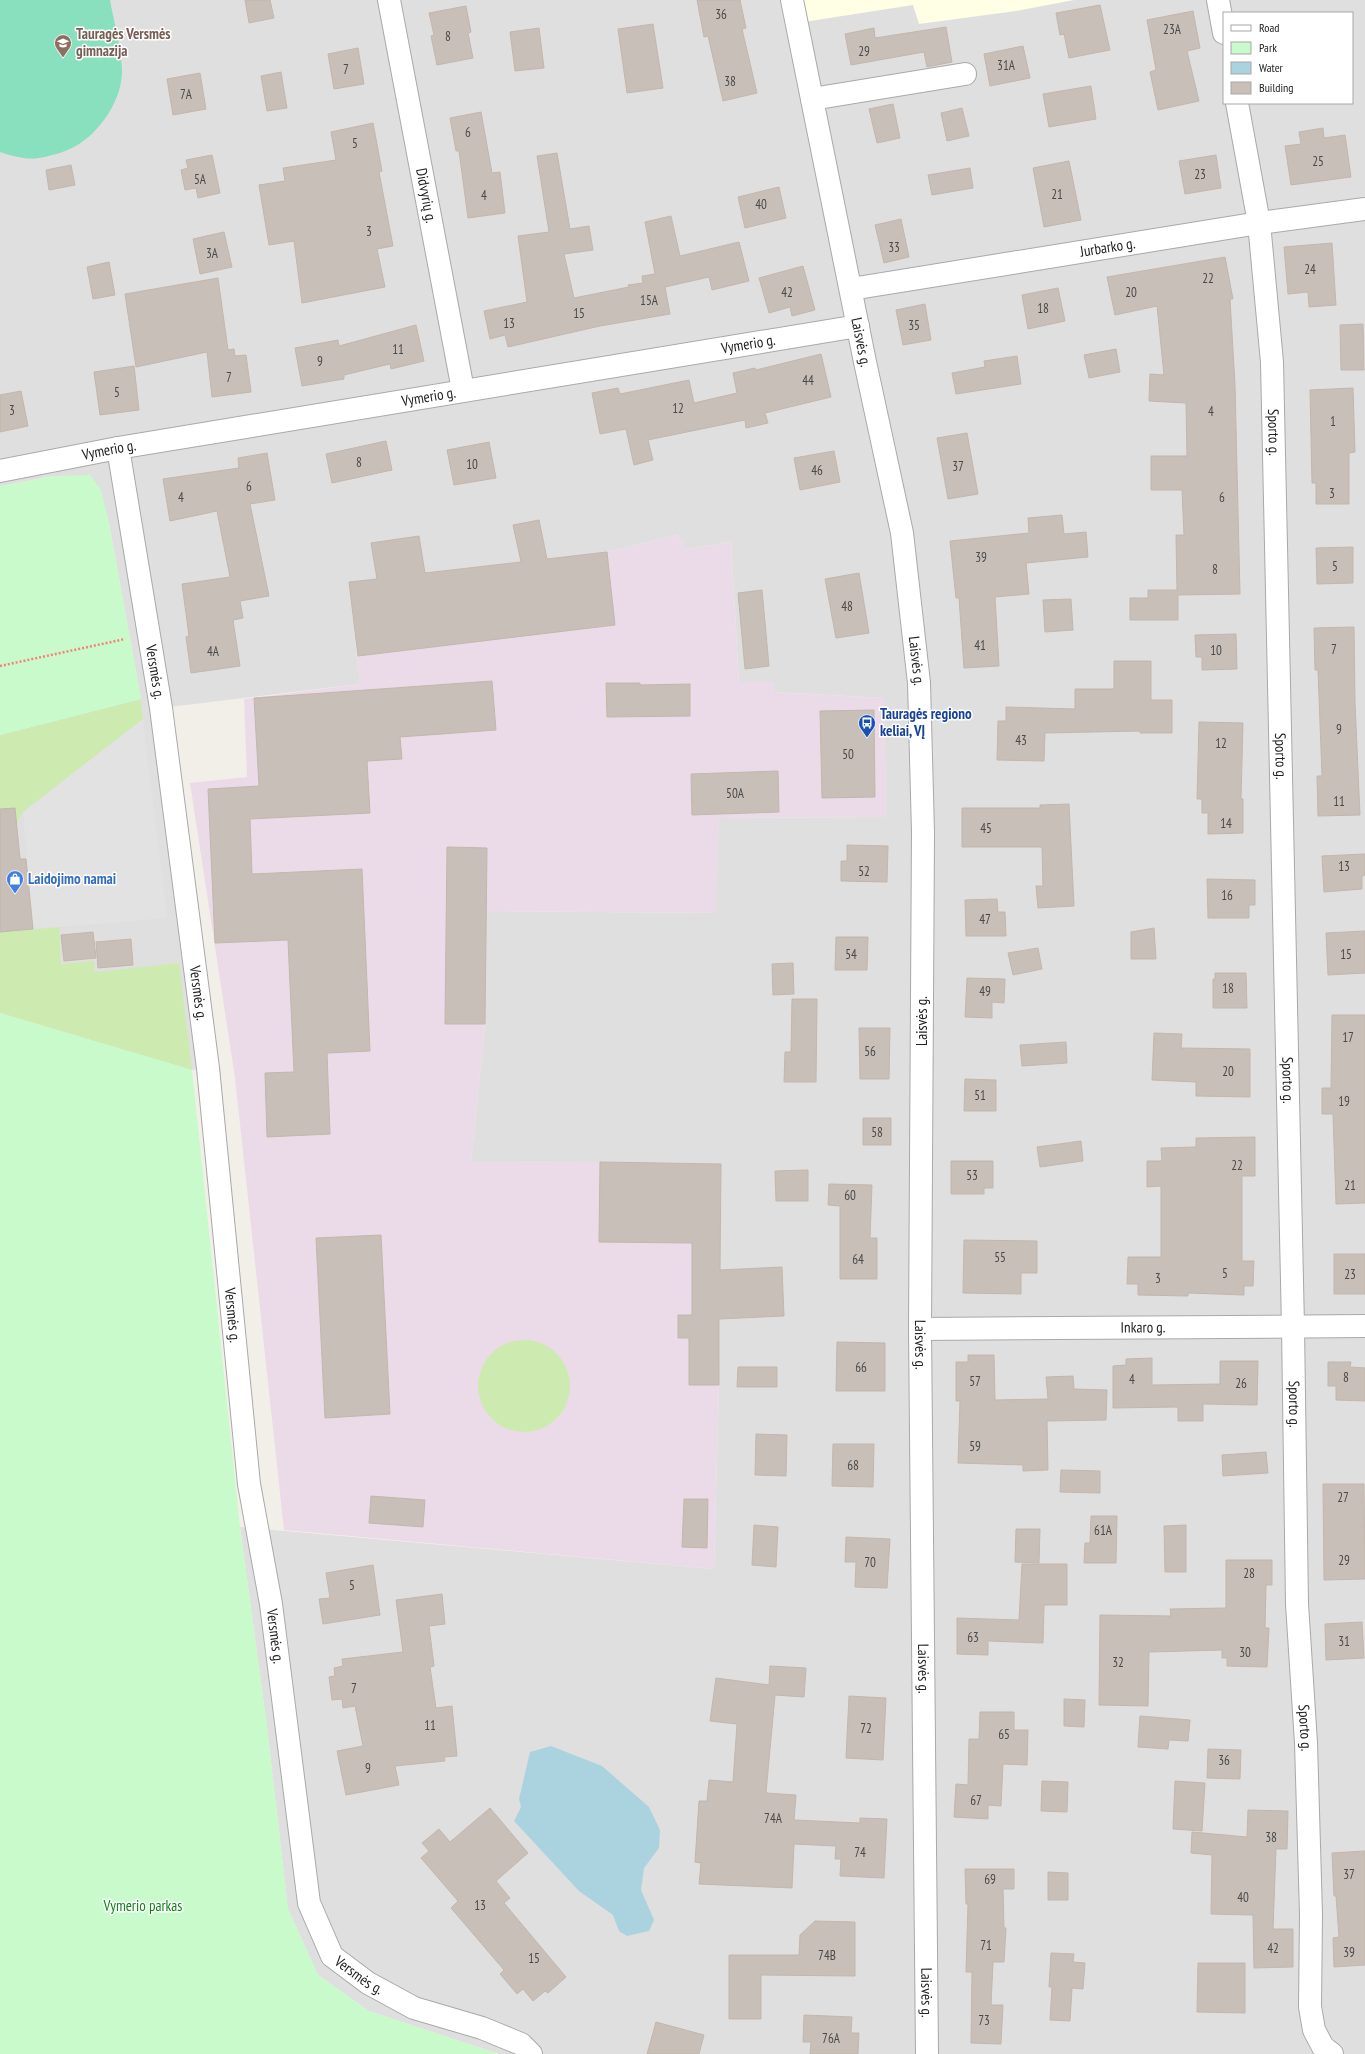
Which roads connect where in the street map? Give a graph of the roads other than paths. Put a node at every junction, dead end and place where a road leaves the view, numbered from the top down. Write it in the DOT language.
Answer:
graph roads {
  1 [pos="389,0"];
  2 [pos="792,0"];
  3 [pos="1218,0"];
  4 [pos="1223,27"];
  5 [pos="965,74"];
  6 [pos="812,99"];
  7 [pos="1237,104"];
  8 [pos="1365,209"];
  9 [pos="1259,222"];
  10 [pos="851,289"];
  11 [pos="858,326"];
  12 [pos="463,390"];
  13 [pos="118,448"];
  14 [pos="0,471"];
  15 [pos="1365,1326"];
  16 [pos="1293,1327"];
  17 [pos="920,1329"];
  18 [pos="531,2054"];
  19 [pos="927,2054"];
  20 [pos="1332,2054"];
  1 -- 12 [label="street, Didvyrių g."];
  2 -- 6 [label="street, Laisvės g."];
  3 -- 4 [label="street"];
  5 -- 6 [label="street"];
  6 -- 10 [label="street, Laisvės g."];
  7 -- 9 [label="street, Sporto g."];
  8 -- 9 [label="street, Jurbarko g."];
  9 -- 10 [label="street, Jurbarko g."];
  9 -- 16 [label="street, Sporto g."];
  10 -- 11 [label="street, Laisvės g."];
  11 -- 12 [label="street, Vymerio g."];
  11 -- 17 [label="street, Laisvės g."];
  12 -- 13 [label="street, Vymerio g."];
  13 -- 14 [label="street, Vymerio g."];
  13 -- 18 [label="street, Versmės g."];
  15 -- 16 [label="street, Inkaro g."];
  16 -- 17 [label="street, Inkaro g."];
  16 -- 20 [label="street, Sporto g."];
  17 -- 19 [label="street, Laisvės g."];
}
